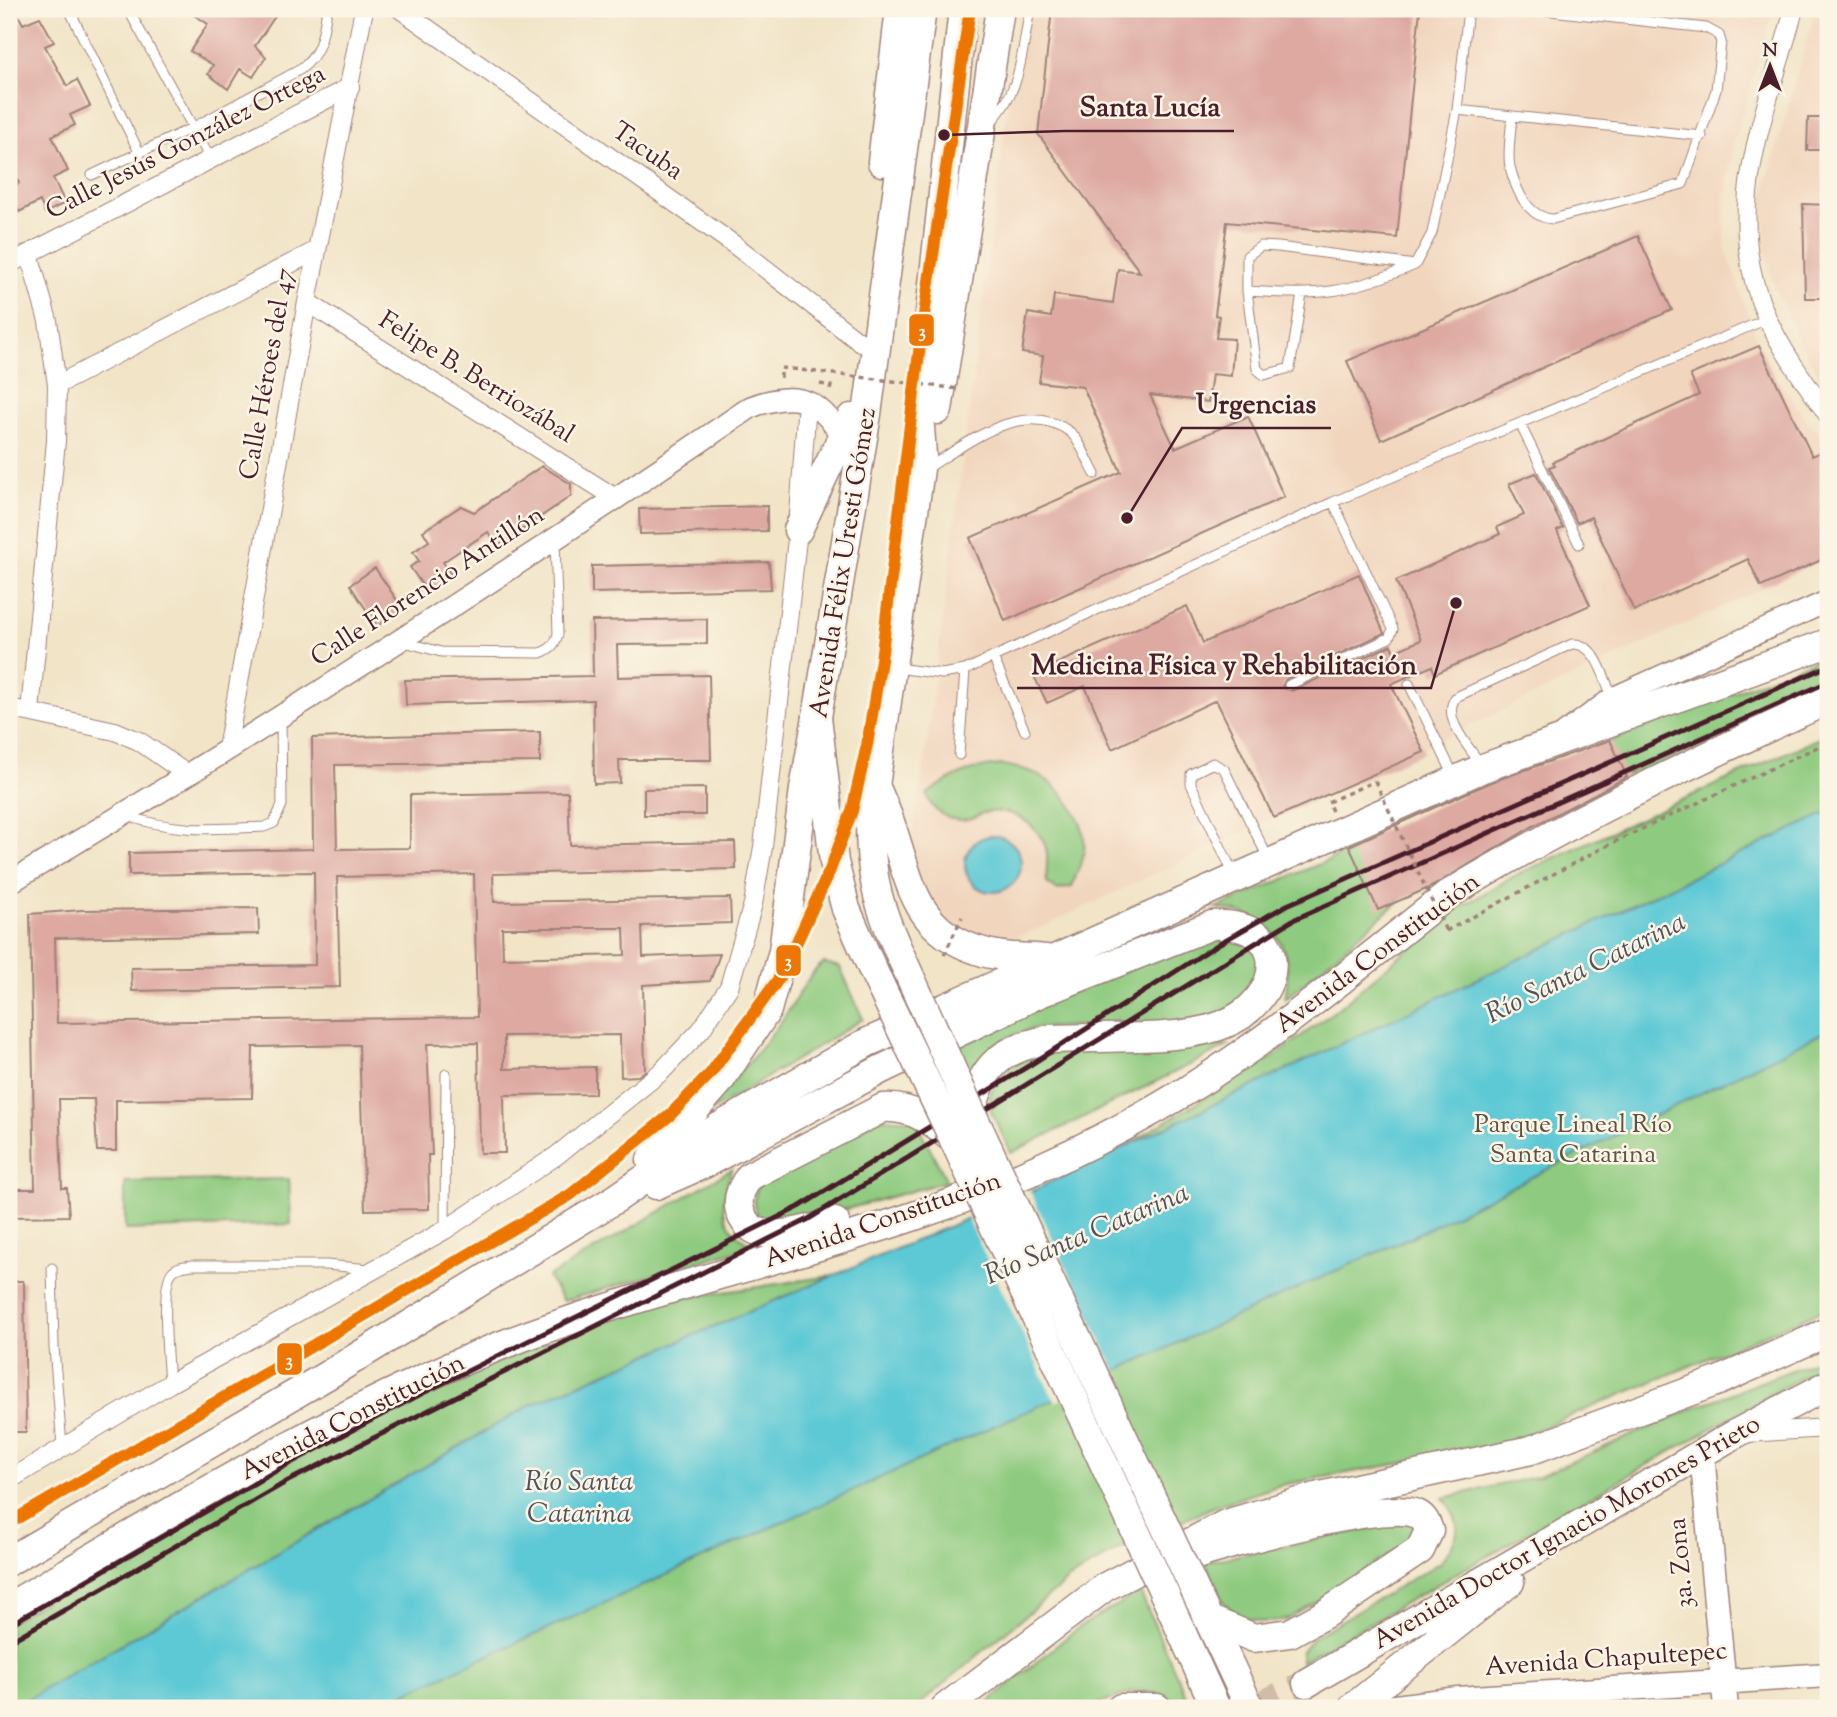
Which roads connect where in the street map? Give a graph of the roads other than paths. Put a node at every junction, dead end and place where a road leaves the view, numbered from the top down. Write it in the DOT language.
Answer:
graph roads {
  1 [pos="69,9"];
  2 [pos="128,9"];
  3 [pos="327,9"];
  4 [pos="364,9"];
  5 [pos="400,9"];
  6 [pos="900,9"];
  7 [pos="922,9"];
  8 [pos="963,9"];
  9 [pos="1000,9"];
  10 [pos="1468,9"];
  11 [pos="1533,9"];
  12 [pos="1794,9"];
  13 [pos="1029,15"];
  14 [pos="350,87"];
  15 [pos="1457,110"];
  16 [pos="1512,117"];
  17 [pos="194,127"];
  18 [pos="982,132"];
  19 [pos="1702,136"];
  20 [pos="140,153"];
  21 [pos="211,160"];
  22 [pos="92,175"];
  23 [pos="317,250"];
  24 [pos="29,254"];
  25 [pos="9,264"];
  26 [pos="1415,265"];
  27 [pos="1247,291"];
  28 [pos="1302,294"];
  29 [pos="307,302"];
  30 [pos="1767,319"];
  31 [pos="861,343"];
  32 [pos="57,385"];
  33 [pos="807,401"];
  34 [pos="1828,415"];
  35 [pos="853,423"];
  36 [pos="1520,424"];
  37 [pos="920,464"];
  38 [pos="1095,474"];
  39 [pos="617,499"];
  40 [pos="1333,502"];
  41 [pos="798,530"];
  42 [pos="555,539"];
  43 [pos="1579,544"];
  44 [pos="1828,601"];
  45 [pos="399,640"];
  46 [pos="1828,643"];
  47 [pos="993,657"];
  48 [pos="892,667"];
  49 [pos="965,670"];
  50 [pos="1409,684"];
  51 [pos="1289,685"];
  52 [pos="1613,698"];
  53 [pos="1828,700"];
  54 [pos="9,708"];
  55 [pos="30,711"];
  56 [pos="281,716"];
  57 [pos="817,717"];
  58 [pos="1025,731"];
  59 [pos="1556,740"];
  60 [pos="227,749"];
  61 [pos="959,755"];
  62 [pos="1483,768"];
  63 [pos="188,775"];
  64 [pos="1456,780"];
  65 [pos="873,781"];
  66 [pos="124,814"];
  67 [pos="1270,863"];
  68 [pos="1235,878"];
  69 [pos="9,883"];
  70 [pos="1049,960"];
  71 [pos="446,1074"];
  72 [pos="972,1114"];
  73 [pos="954,1140"];
  74 [pos="617,1198"];
  75 [pos="925,1213"];
  76 [pos="445,1230"];
  77 [pos="52,1268"];
  78 [pos="372,1269"];
  79 [pos="1828,1332"];
  80 [pos="169,1384"];
  81 [pos="1828,1385"];
  82 [pos="1828,1428"];
  83 [pos="1735,1434"];
  84 [pos="62,1446"];
  85 [pos="1702,1454"];
  86 [pos="9,1480"];
  87 [pos="1581,1526"];
  88 [pos="9,1561"];
  89 [pos="1105,1587"];
  90 [pos="9,1607"];
  91 [pos="1210,1620"];
  92 [pos="1828,1662"];
  93 [pos="1723,1675"];
  94 [pos="1828,1675"];
  95 [pos="1307,1683"];
  96 [pos="1458,1704"];
  97 [pos="945,1708"];
  98 [pos="1121,1708"];
  99 [pos="1157,1708"];
  100 [pos="1216,1708"];
  101 [pos="1250,1708"];
  102 [pos="1352,1708"];
  103 [pos="1388,1708"];
  104 [pos="1726,1708"];
  1 -- 20 [label="lane"];
  2 -- 17 [label="lane"];
  3 -- 17 [label="lane"];
  4 -- 14 [label="street, Calle Héroes del 47"];
  5 -- 31 [label="street, Tacuba"];
  6 -- 31 [label="main road"];
  7 -- 35 [label="main road, Avenida Félix Uresti Gómez"];
  8 -- 37 [label="main road, Avenida Félix Uresti Gómez"];
  9 -- 18 [label="main road"];
  10 -- 15 [label="lane"];
  11 -- 19 [label="lane"];
  12 -- 30 [label="street"];
  13 -- 18 [label="lane"];
  14 -- 21 [label="street, Calle Jesús González Ortega"];
  14 -- 23 [label="street, Calle Héroes del 47"];
  15 -- 16 [label="lane"];
  15 -- 26 [label="lane"];
  16 -- 19 [label="lane"];
  16 -- 19 [label="lane"];
  17 -- 20 [label="lane"];
  17 -- 21 [label="lane"];
  18 -- 37 [label="main road"];
  20 -- 22 [label="lane"];
  21 -- 24 [label="street, Calle Jesús González Ortega"];
  23 -- 29 [label="street, Calle Héroes del 47"];
  23 -- 32 [label="street"];
  24 -- 25 [label="street, Calle Jesús González Ortega"];
  24 -- 32 [label="street"];
  26 -- 27 [label="lane"];
  26 -- 28 [label="lane"];
  27 -- 28 [label="lane"];
  27 -- 28 [label="lane"];
  29 -- 39 [label="street, Felipe B. Berriozábal"];
  29 -- 60 [label="street, Calle Héroes del 47"];
  30 -- 34 [label="street"];
  30 -- 36 [label="lane"];
  31 -- 35 [label="main road"];
  32 -- 55 [label="street"];
  33 -- 35 [label="street"];
  33 -- 39 [label="street, Calle Florencio Antillón"];
  33 -- 41 [label="street"];
  35 -- 41 [label="main road"];
  35 -- 57 [label="main road, Avenida Félix Uresti Gómez"];
  36 -- 40 [label="lane"];
  36 -- 43 [label="lane"];
  37 -- 38 [label="lane"];
  37 -- 48 [label="main road, Avenida Félix Uresti Gómez"];
  39 -- 42 [label="street, Calle Florencio Antillón"];
  40 -- 47 [label="lane"];
  40 -- 51 [label="lane"];
  41 -- 76 [label="street"];
  42 -- 45 [label="street, Calle Florencio Antillón"];
  42 -- 45 [label="lane"];
  44 -- 52 [label="street"];
  45 -- 56 [label="street, Calle Florencio Antillón"];
  46 -- 59 [label="main road, Avenida Constitución"];
  47 -- 49 [label="lane"];
  47 -- 58 [label="lane"];
  48 -- 49 [label="lane"];
  48 -- 65 [label="main road, Avenida Félix Uresti Gómez"];
  49 -- 61 [label="lane"];
  50 -- 64 [label="lane"];
  52 -- 59 [label="street"];
  52 -- 62 [label="lane"];
  53 -- 75 [label="main road, Avenida Constitución"];
  54 -- 55 [label="street"];
  55 -- 63 [label="street"];
  56 -- 60 [label="street, Calle Florencio Antillón"];
  56 -- 66 [label="lane"];
  57 -- 73 [label="main road, Avenida Félix Uresti Gómez, bridge"];
  57 -- 74 [label="main road"];
  59 -- 62 [label="main road, Avenida Constitución"];
  60 -- 63 [label="street, Calle Florencio Antillón"];
  62 -- 64 [label="main road, Avenida Constitución"];
  63 -- 66 [label="street, Calle Florencio Antillón"];
  64 -- 67 [label="main road, Avenida Constitución"];
  65 -- 70 [label="main road"];
  65 -- 72 [label="main road, Avenida Félix Uresti Gómez, bridge"];
  66 -- 69 [label="street, Calle Florencio Antillón"];
  67 -- 68 [label="main road, Avenida Constitución"];
  67 -- 68 [label="lane"];
  68 -- 70 [label="main road, Avenida Constitución"];
  70 -- 74 [label="main road, Avenida Constitución"];
  71 -- 76 [label="lane"];
  72 -- 74 [label="main road"];
  72 -- 91 [label="main road, Avenida Félix Uresti Gómez, bridge"];
  73 -- 75 [label="main road"];
  73 -- 100 [label="main road, Avenida Félix Uresti Gómez, bridge"];
  74 -- 88 [label="main road, Avenida Constitución"];
  75 -- 90 [label="main road, Avenida Constitución"];
  76 -- 78 [label="street"];
  77 -- 84 [label="lane"];
  78 -- 80 [label="street"];
  78 -- 80 [label="lane"];
  79 -- 89 [label="main road, Avenida Doctor Ignacio Morones Prieto"];
  80 -- 84 [label="street"];
  81 -- 83 [label="main road, Avenida Doctor Ignacio Morones Prieto"];
  82 -- 83 [label="street"];
  83 -- 85 [label="main road, Avenida Doctor Ignacio Morones Prieto"];
  84 -- 86 [label="street"];
  85 -- 87 [label="main road, Avenida Doctor Ignacio Morones Prieto"];
  85 -- 93 [label="main road, 3a. Zona"];
  87 -- 95 [label="main road, Avenida Doctor Ignacio Morones Prieto"];
  87 -- 102 [label="main road"];
  89 -- 91 [label="main road"];
  89 -- 97 [label="main road, Avenida Doctor Ignacio Morones Prieto"];
  91 -- 101 [label="main road, Avenida Félix Uresti Gómez"];
  92 -- 93 [label="main road"];
  93 -- 94 [label="main road, Avenida Chapultepec"];
  93 -- 96 [label="main road, Avenida Chapultepec"];
  93 -- 104 [label="main road, 3a. Zona"];
  96 -- 103 [label="main road, Avenida Chapultepec"];
  98 -- 99 [label="main road"];
}
